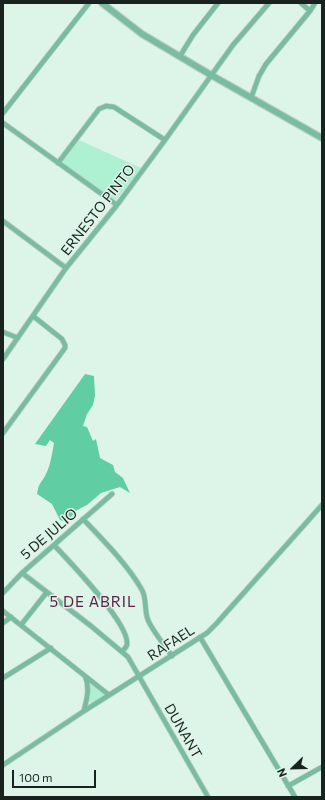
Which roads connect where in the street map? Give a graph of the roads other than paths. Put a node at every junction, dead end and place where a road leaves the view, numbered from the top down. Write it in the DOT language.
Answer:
graph roads {
  1 [pos="89,3"];
  2 [pos="102,3"];
  3 [pos="218,3"];
  4 [pos="269,3"];
  5 [pos="301,3"];
  6 [pos="315,3"];
  7 [pos="310,11"];
  8 [pos="180,56"];
  9 [pos="211,75"];
  10 [pos="251,98"];
  11 [pos="3,113"];
  12 [pos="3,123"];
  13 [pos="322,138"];
  14 [pos="165,140"];
  15 [pos="58,163"];
  16 [pos="117,205"];
  17 [pos="3,221"];
  18 [pos="66,268"];
  19 [pos="33,316"];
  20 [pos="3,332"];
  21 [pos="18,338"];
  22 [pos="3,359"];
  23 [pos="3,433"];
  24 [pos="112,494"];
  25 [pos="322,505"];
  26 [pos="83,519"];
  27 [pos="54,545"];
  28 [pos="22,573"];
  29 [pos="3,592"];
  30 [pos="46,592"];
  31 [pos="3,611"];
  32 [pos="11,617"];
  33 [pos="3,623"];
  34 [pos="21,625"];
  35 [pos="200,637"];
  36 [pos="51,648"];
  37 [pos="122,652"];
  38 [pos="172,656"];
  39 [pos="84,675"];
  40 [pos="138,677"];
  41 [pos="3,678"];
  42 [pos="109,694"];
  43 [pos="84,710"];
  44 [pos="3,765"];
  45 [pos="322,767"];
  46 [pos="288,786"];
  47 [pos="208,797"];
  48 [pos="295,797"];
  1 -- 11 [label="street"];
  2 -- 8 [label="street"];
  3 -- 8 [label="street"];
  4 -- 9 [label="street, ERNESTO PINTO"];
  5 -- 7 [label="street"];
  6 -- 7 [label="street"];
  7 -- 10 [label="street"];
  8 -- 9 [label="street"];
  9 -- 10 [label="street"];
  9 -- 14 [label="street, ERNESTO PINTO"];
  10 -- 13 [label="street"];
  12 -- 15 [label="street"];
  14 -- 15 [label="street"];
  14 -- 16 [label="street, ERNESTO PINTO"];
  15 -- 16 [label="street"];
  16 -- 18 [label="street, ERNESTO PINTO"];
  17 -- 18 [label="street"];
  18 -- 19 [label="street, ERNESTO PINTO"];
  19 -- 21 [label="street, ERNESTO PINTO"];
  19 -- 23 [label="street"];
  20 -- 21 [label="street"];
  21 -- 22 [label="street, ERNESTO PINTO"];
  24 -- 26 [label="street, 5 DE JULIO"];
  25 -- 35 [label="street, RAFAEL"];
  26 -- 27 [label="street, 5 DE JULIO"];
  26 -- 38 [label="street"];
  27 -- 28 [label="street, 5 DE JULIO"];
  27 -- 37 [label="street"];
  28 -- 29 [label="street, 5 DE JULIO"];
  28 -- 30 [label="street, DUNANT"];
  30 -- 34 [label="street"];
  30 -- 37 [label="street, DUNANT"];
  31 -- 32 [label="street"];
  32 -- 33 [label="street"];
  32 -- 34 [label="street"];
  34 -- 36 [label="street"];
  35 -- 38 [label="street, RAFAEL"];
  35 -- 46 [label="street"];
  36 -- 39 [label="street"];
  36 -- 41 [label="street"];
  37 -- 40 [label="street, DUNANT"];
  38 -- 40 [label="street, RAFAEL"];
  39 -- 42 [label="street"];
  39 -- 43 [label="street"];
  40 -- 42 [label="street, RAFAEL"];
  40 -- 47 [label="street, DUNANT"];
  42 -- 43 [label="street, RAFAEL"];
  43 -- 44 [label="street, RAFAEL"];
  45 -- 46 [label="street"];
  46 -- 48 [label="street"];
}
